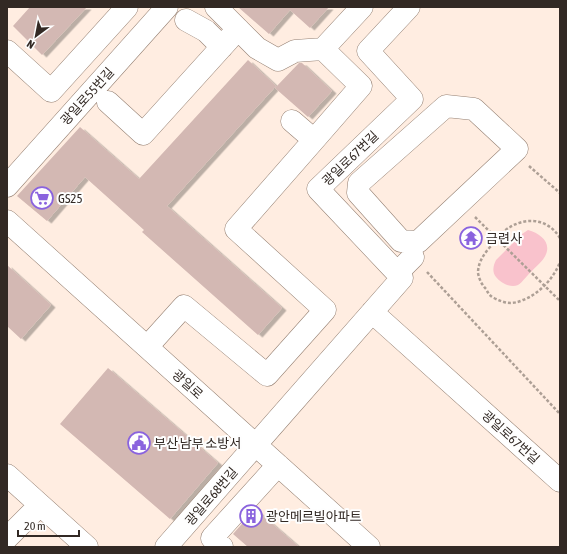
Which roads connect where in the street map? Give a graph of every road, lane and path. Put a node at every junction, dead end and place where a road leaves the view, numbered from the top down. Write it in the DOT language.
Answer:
graph roads {
  1 [pos="127,7"];
  2 [pos="167,7"];
  3 [pos="216,7"];
  4 [pos="362,7"];
  5 [pos="409,7"];
  6 [pos="186,20"];
  7 [pos="238,29"];
  8 [pos="222,47"];
  9 [pos="323,49"];
  10 [pos="7,51"];
  11 [pos="108,102"];
  12 [pos="292,121"];
  13 [pos="314,140"];
  14 [pos="514,153"];
  15 [pos="7,186"];
  16 [pos="560,193"];
  17 [pos="472,214"];
  18 [pos="7,221"];
  19 [pos="560,238"];
  20 [pos="497,239"];
  21 [pos="413,257"];
  22 [pos="560,262"];
  23 [pos="397,273"];
  24 [pos="544,285"];
  25 [pos="560,301"];
  26 [pos="372,312"];
  27 [pos="147,347"];
  28 [pos="560,414"];
  29 [pos="256,445"];
  30 [pos="278,465"];
  31 [pos="7,475"];
  32 [pos="560,481"];
  33 [pos="40,505"];
  34 [pos="7,538"];
  35 [pos="87,547"];
  36 [pos="166,547"];
  37 [pos="222,547"];
  38 [pos="369,547"];
  1 -- 10 [label="street"];
  2 -- 15 [label="street, 광일로55번길"];
  3 -- 7 [label="street"];
  4 -- 9 [label="street"];
  5 -- 23 [label="street, 광일로67번길"];
  6 -- 8 [label="street"];
  7 -- 8 [label="street"];
  7 -- 9 [label="street"];
  8 -- 11 [label="street"];
  9 -- 13 [label="street"];
  12 -- 13 [label="street"];
  13 -- 27 [label="street"];
  14 -- 14 [label="street"];
  14 -- 16 [label="path"];
  17 -- 20 [label="path"];
  18 -- 27 [label="street, 광일로"];
  19 -- 20 [label="path"];
  20 -- 24 [label="path"];
  20 -- 24 [label="path"];
  21 -- 23 [label="street"];
  21 -- 28 [label="path"];
  22 -- 24 [label="path"];
  23 -- 26 [label="street"];
  24 -- 25 [label="path"];
  26 -- 29 [label="street"];
  26 -- 32 [label="street, 광일로67번길"];
  27 -- 29 [label="street, 광일로"];
  29 -- 30 [label="street, 광일로"];
  29 -- 36 [label="street, 광일로68번길"];
  30 -- 37 [label="street"];
  30 -- 38 [label="street, 광일로"];
  31 -- 33 [label="street"];
  33 -- 34 [label="street"];
  33 -- 35 [label="street"];
}
